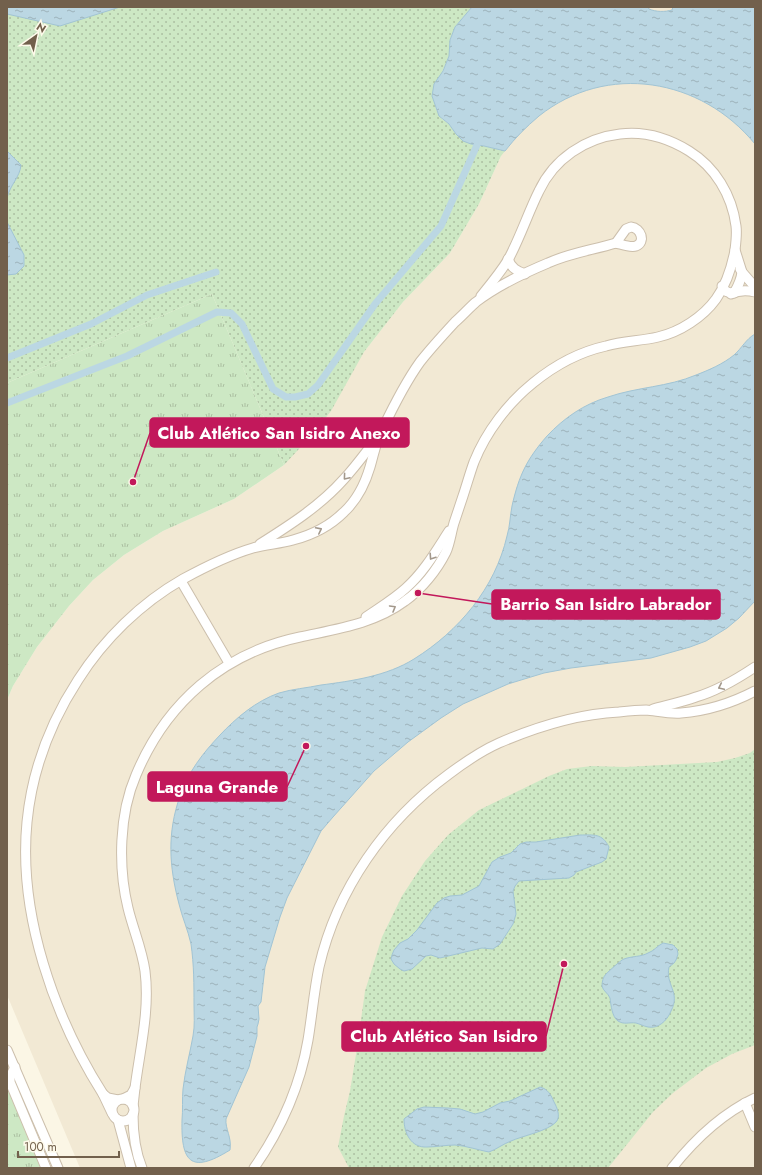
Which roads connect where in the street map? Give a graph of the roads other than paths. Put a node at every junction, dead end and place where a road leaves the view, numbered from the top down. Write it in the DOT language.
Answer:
graph roads {
  1 [pos="616,243"];
  2 [pos="736,250"];
  3 [pos="508,259"];
  4 [pos="729,270"];
  5 [pos="742,272"];
  6 [pos="525,274"];
  7 [pos="722,286"];
  8 [pos="755,287"];
  9 [pos="755,292"];
  10 [pos="734,293"];
  11 [pos="476,302"];
  12 [pos="712,304"];
  13 [pos="379,436"];
  14 [pos="357,462"];
  15 [pos="370,470"];
  16 [pos="287,527"];
  17 [pos="294,540"];
  18 [pos="254,547"];
  19 [pos="181,581"];
  20 [pos="229,663"];
  21 [pos="755,667"];
  22 [pos="755,691"];
  23 [pos="708,693"];
  24 [pos="712,707"];
  25 [pos="646,710"];
  26 [pos="7,1050"];
  27 [pos="14,1067"];
  28 [pos="134,1088"];
  29 [pos="103,1094"];
  30 [pos="755,1098"];
  31 [pos="120,1099"];
  32 [pos="745,1103"];
  33 [pos="133,1110"];
  34 [pos="115,1116"];
  35 [pos="755,1128"];
  36 [pos="46,1168"];
  37 [pos="58,1168"];
  38 [pos="132,1168"];
  39 [pos="142,1168"];
  40 [pos="254,1168"];
  41 [pos="672,1168"];
  1 -- 6 [label="street"];
  2 -- 3 [label="street"];
  2 -- 4 [label="street"];
  2 -- 5 [label="street"];
  3 -- 6 [label="street"];
  3 -- 11 [label="street"];
  4 -- 5 [label="street"];
  4 -- 7 [label="street"];
  5 -- 8 [label="street"];
  5 -- 10 [label="street"];
  6 -- 11 [label="street"];
  7 -- 10 [label="street"];
  7 -- 12 [label="street"];
  9 -- 10 [label="street"];
  10 -- 12 [label="street"];
  11 -- 13 [label="street"];
  12 -- 20 [label="street"];
  13 -- 14 [label="street"];
  13 -- 15 [label="street"];
  14 -- 15 [label="street"];
  14 -- 16 [label="street, one-way"];
  17 -- 15 [label="street, one-way"];
  16 -- 17 [label="street"];
  16 -- 18 [label="street"];
  17 -- 18 [label="street"];
  18 -- 19 [label="street"];
  19 -- 20 [label="street"];
  19 -- 29 [label="street"];
  20 -- 28 [label="street"];
  21 -- 23 [label="street, one-way"];
  22 -- 24 [label="street"];
  23 -- 24 [label="street"];
  23 -- 25 [label="street"];
  24 -- 25 [label="street"];
  25 -- 40 [label="street"];
  26 -- 27 [label="street"];
  27 -- 36 [label="street"];
  27 -- 37 [label="street"];
  28 -- 31 [label="street"];
  28 -- 33 [label="street"];
  29 -- 31 [label="street"];
  29 -- 34 [label="street"];
  30 -- 32 [label="street"];
  31 -- 33 [label="street"];
  31 -- 34 [label="street"];
  32 -- 35 [label="street"];
  32 -- 41 [label="street"];
  33 -- 34 [label="street"];
  33 -- 39 [label="street"];
  34 -- 38 [label="street"];
}
